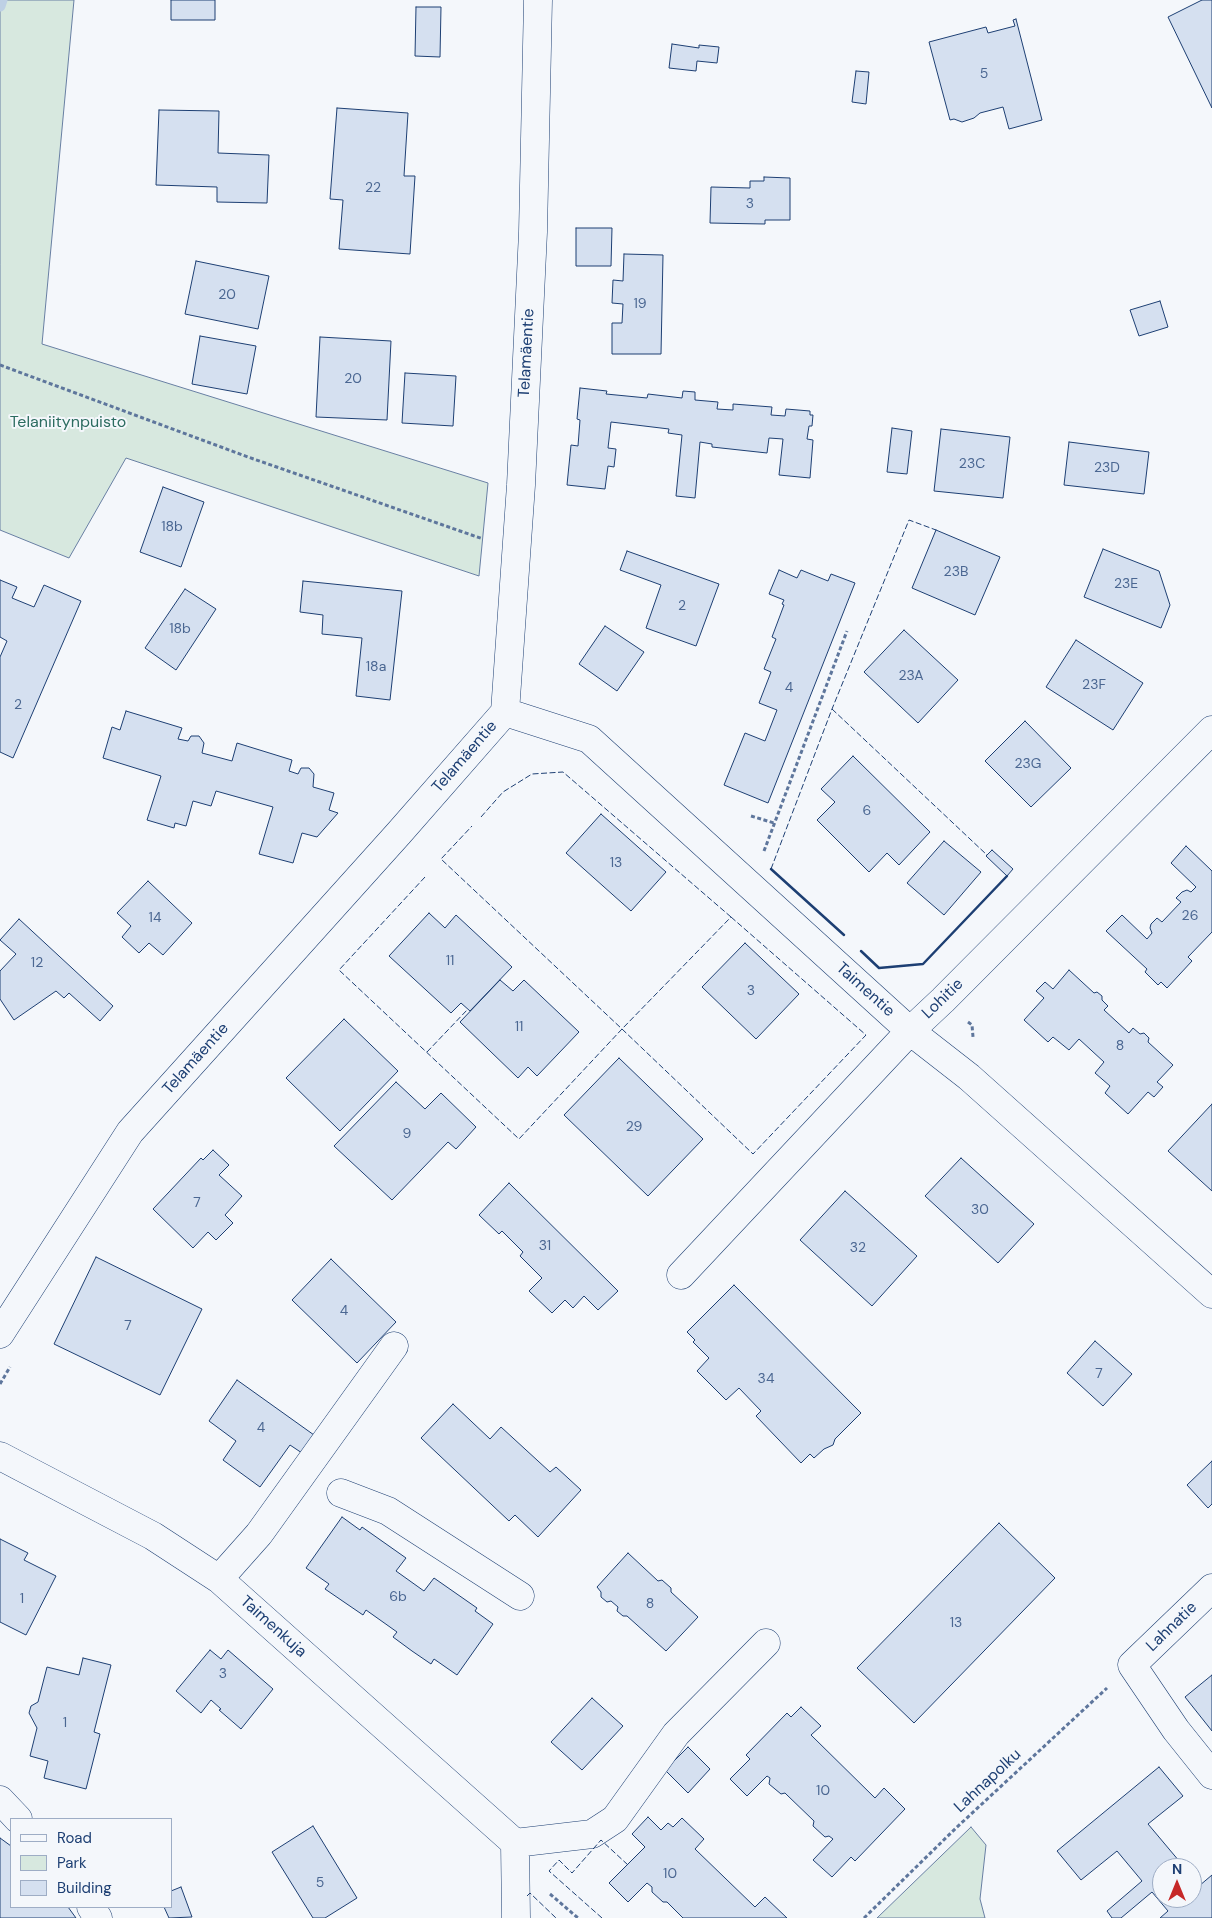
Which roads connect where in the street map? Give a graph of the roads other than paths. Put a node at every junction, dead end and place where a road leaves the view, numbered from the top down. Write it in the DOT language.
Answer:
graph roads {
  1 [pos="538,0"];
  2 [pos="505,712"];
  3 [pos="1212,730"];
  4 [pos="910,1031"];
  5 [pos="681,1275"];
  6 [pos="1212,1294"];
  7 [pos="0,1334"];
  8 [pos="394,1346"];
  9 [pos="0,1456"];
  10 [pos="341,1493"];
  11 [pos="219,1579"];
  12 [pos="1212,1588"];
  13 [pos="520,1596"];
  14 [pos="766,1643"];
  15 [pos="1212,1775"];
  16 [pos="0,1800"];
  17 [pos="17,1818"];
  18 [pos="515,1843"];
  19 [pos="516,1918"];
  1 -- 2 [label="street, Telamäentie"];
  2 -- 4 [label="street, Taimentie"];
  2 -- 7 [label="street, Telamäentie"];
  3 -- 4 [label="street, Lohitie"];
  4 -- 5 [label="street, Lohitie"];
  4 -- 6 [label="street, Taimentie"];
  8 -- 11 [label="street"];
  9 -- 11 [label="street, Taimenkuja"];
  10 -- 13 [label="street"];
  11 -- 18 [label="street, Taimenkuja"];
  12 -- 15 [label="street, Lahnatie"];
  14 -- 18 [label="street"];
  16 -- 17 [label="street"];
  18 -- 19 [label="street"];
}
